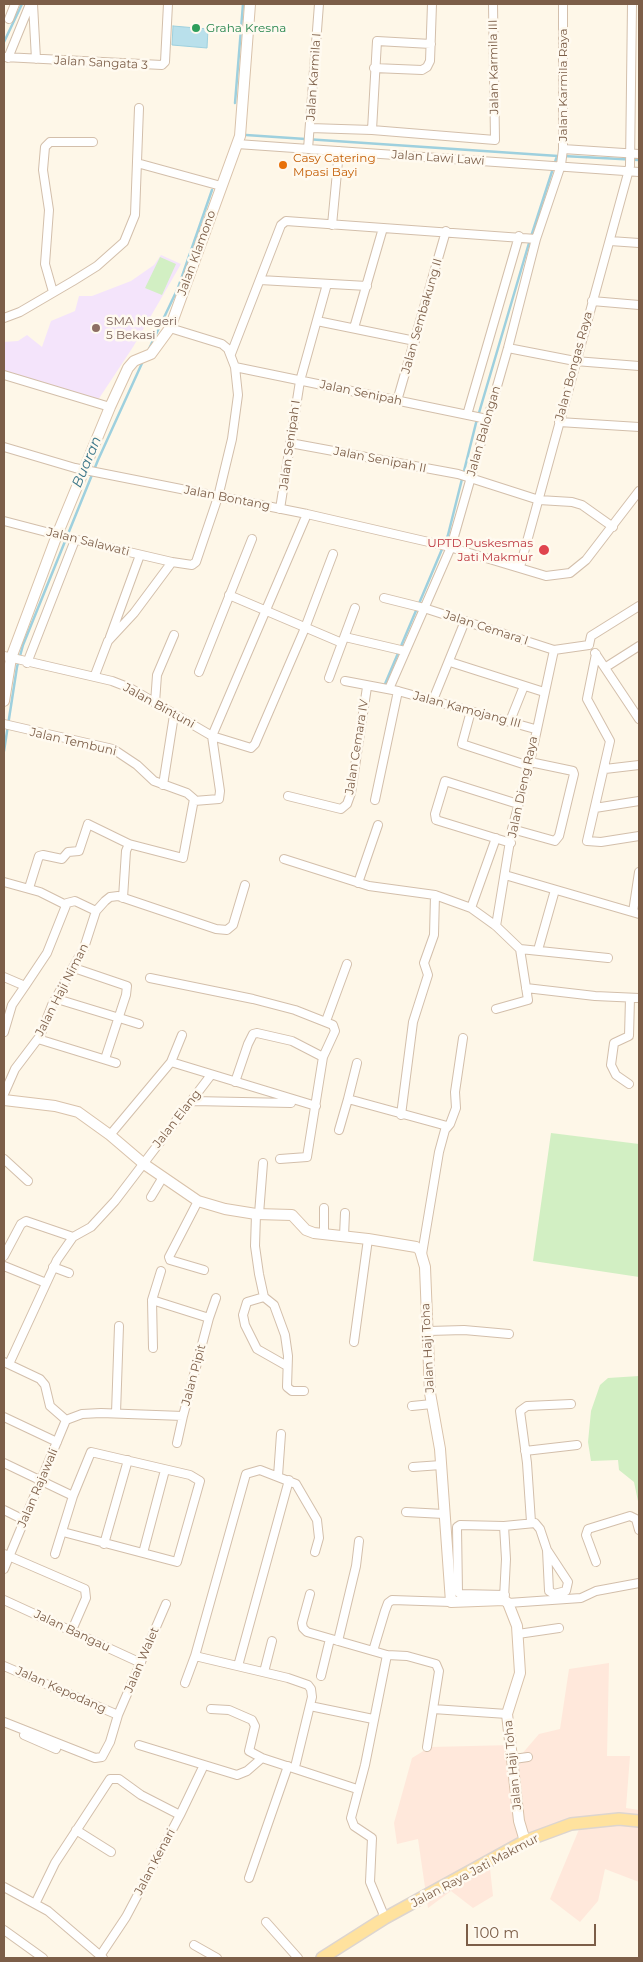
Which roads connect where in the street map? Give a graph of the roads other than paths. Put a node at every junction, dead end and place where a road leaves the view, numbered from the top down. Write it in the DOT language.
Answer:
graph roads {
  1 [pos="15,4"];
  2 [pos="31,4"];
  3 [pos="168,4"];
  4 [pos="250,4"];
  5 [pos="319,4"];
  6 [pos="432,4"];
  7 [pos="493,4"];
  8 [pos="563,4"];
  9 [pos="632,4"];
  10 [pos="9,19"];
  11 [pos="431,44"];
  12 [pos="5,59"];
  13 [pos="36,59"];
  14 [pos="374,68"];
  15 [pos="139,108"];
  16 [pos="372,130"];
  17 [pos="309,139"];
  18 [pos="93,142"];
  19 [pos="237,144"];
  20 [pos="339,151"];
  21 [pos="561,159"];
  22 [pos="632,161"];
  23 [pos="137,163"];
  24 [pos="639,172"];
  25 [pos="221,186"];
  26 [pos="332,225"];
  27 [pos="383,228"];
  28 [pos="446,232"];
  29 [pos="521,236"];
  30 [pos="535,238"];
  31 [pos="610,241"];
  32 [pos="639,243"];
  33 [pos="260,280"];
  34 [pos="327,284"];
  35 [pos="367,286"];
  36 [pos="53,292"];
  37 [pos="592,301"];
  38 [pos="639,304"];
  39 [pos="4,318"];
  40 [pos="317,321"];
  41 [pos="170,328"];
  42 [pos="354,328"];
  43 [pos="415,341"];
  44 [pos="508,348"];
  45 [pos="231,354"];
  46 [pos="575,361"];
  47 [pos="639,366"];
  48 [pos="235,367"];
  49 [pos="4,375"];
  50 [pos="300,381"];
  51 [pos="397,401"];
  52 [pos="110,407"];
  53 [pos="468,415"];
  54 [pos="484,419"];
  55 [pos="559,422"];
  56 [pos="639,427"];
  57 [pos="290,444"];
  58 [pos="4,447"];
  59 [pos="87,470"];
  60 [pos="468,477"];
  61 [pos="639,491"];
  62 [pos="218,497"];
  63 [pos="539,500"];
  64 [pos="280,509"];
  65 [pos="307,514"];
  66 [pos="4,521"];
  67 [pos="613,527"];
  68 [pos="60,536"];
  69 [pos="252,539"];
  70 [pos="74,540"];
  71 [pos="446,546"];
  72 [pos="333,554"];
  73 [pos="140,555"];
  74 [pos="172,562"];
  75 [pos="520,567"];
  76 [pos="229,595"];
  77 [pos="384,598"];
  78 [pos="639,606"];
  79 [pos="420,607"];
  80 [pos="355,608"];
  81 [pos="266,610"];
  82 [pos="465,621"];
  83 [pos="305,628"];
  84 [pos="174,635"];
  85 [pos="344,640"];
  86 [pos="108,641"];
  87 [pos="589,645"];
  88 [pos="639,648"];
  89 [pos="402,650"];
  90 [pos="554,650"];
  91 [pos="596,654"];
  92 [pos="16,659"];
  93 [pos="450,662"];
  94 [pos="606,667"];
  95 [pos="199,672"];
  96 [pos="95,676"];
  97 [pos="329,678"];
  98 [pos="345,681"];
  99 [pos="524,686"];
  100 [pos="367,687"];
  101 [pos="389,689"];
  102 [pos="398,691"];
  103 [pos="544,692"];
  104 [pos="433,700"];
  105 [pos="4,701"];
  106 [pos="155,702"];
  107 [pos="471,711"];
  108 [pos="174,715"];
  109 [pos="639,719"];
  110 [pos="510,722"];
  111 [pos="8,725"];
  112 [pos="535,729"];
  113 [pos="212,736"];
  114 [pos="530,764"];
  115 [pos="639,765"];
  116 [pos="605,769"];
  117 [pos="163,785"];
  118 [pos="288,796"];
  119 [pos="192,798"];
  120 [pos="375,800"];
  121 [pos="639,800"];
  122 [pos="518,804"];
  123 [pos="595,808"];
  124 [pos="378,825"];
  125 [pos="512,829"];
  126 [pos="639,836"];
  127 [pos="496,838"];
  128 [pos="511,843"];
  129 [pos="129,844"];
  130 [pos="284,859"];
  131 [pos="639,872"];
  132 [pos="505,875"];
  133 [pos="4,882"];
  134 [pos="358,883"];
  135 [pos="245,885"];
  136 [pos="29,888"];
  137 [pos="555,890"];
  138 [pos="435,895"];
  139 [pos="123,898"];
  140 [pos="66,905"];
  141 [pos="471,908"];
  142 [pos="96,911"];
  143 [pos="636,913"];
  144 [pos="496,926"];
  145 [pos="520,949"];
  146 [pos="538,950"];
  147 [pos="608,958"];
  148 [pos="347,964"];
  149 [pos="74,968"];
  150 [pos="4,977"];
  151 [pos="150,978"];
  152 [pos="25,986"];
  153 [pos="526,988"];
  154 [pos="630,998"];
  155 [pos="639,998"];
  156 [pos="57,999"];
  157 [pos="496,1009"];
  158 [pos="119,1018"];
  159 [pos="326,1021"];
  160 [pos="139,1024"];
  161 [pos="4,1032"];
  162 [pos="182,1035"];
  163 [pos="463,1038"];
  164 [pos="38,1039"];
  165 [pos="324,1057"];
  166 [pos="105,1059"];
  167 [pos="171,1062"];
  168 [pos="116,1063"];
  169 [pos="357,1063"];
  170 [pos="211,1075"];
  171 [pos="236,1082"];
  172 [pos="629,1084"];
  173 [pos="4,1094"];
  174 [pos="4,1100"];
  175 [pos="348,1100"];
  176 [pos="193,1101"];
  177 [pos="301,1103"];
  178 [pos="316,1106"];
  179 [pos="400,1114"];
  180 [pos="447,1126"];
  181 [pos="339,1130"];
  182 [pos="110,1135"];
  183 [pos="4,1159"];
  184 [pos="280,1159"];
  185 [pos="263,1163"];
  186 [pos="144,1164"];
  187 [pos="163,1177"];
  188 [pos="28,1180"];
  189 [pos="151,1197"];
  190 [pos="198,1201"];
  191 [pos="324,1208"];
  192 [pos="345,1213"];
  193 [pos="258,1214"];
  194 [pos="324,1234"];
  195 [pos="344,1236"];
  196 [pos="73,1237"];
  197 [pos="368,1239"];
  198 [pos="422,1254"];
  199 [pos="4,1256"];
  200 [pos="4,1266"];
  201 [pos="54,1267"];
  202 [pos="204,1270"];
  203 [pos="161,1272"];
  204 [pos="69,1273"];
  205 [pos="46,1283"];
  206 [pos="264,1297"];
  207 [pos="216,1298"];
  208 [pos="152,1300"];
  209 [pos="209,1318"];
  210 [pos="119,1326"];
  211 [pos="429,1332"];
  212 [pos="509,1334"];
  213 [pos="354,1342"];
  214 [pos="153,1348"];
  215 [pos="6,1363"];
  216 [pos="287,1366"];
  217 [pos="304,1391"];
  218 [pos="432,1404"];
  219 [pos="571,1404"];
  220 [pos="412,1406"];
  221 [pos="116,1413"];
  222 [pos="183,1416"];
  223 [pos="4,1417"];
  224 [pos="66,1420"];
  225 [pos="281,1434"];
  226 [pos="57,1442"];
  227 [pos="177,1443"];
  228 [pos="577,1445"];
  229 [pos="525,1451"];
  230 [pos="128,1460"];
  231 [pos="4,1463"];
  232 [pos="441,1465"];
  233 [pos="413,1467"];
  234 [pos="165,1470"];
  235 [pos="278,1476"];
  236 [pos="289,1480"];
  237 [pos="42,1482"];
  238 [pos="73,1496"];
  239 [pos="4,1510"];
  240 [pos="406,1512"];
  241 [pos="444,1514"];
  242 [pos="24,1520"];
  243 [pos="531,1522"];
  244 [pos="504,1526"];
  245 [pos="639,1530"];
  246 [pos="63,1532"];
  247 [pos="359,1541"];
  248 [pos="104,1544"];
  249 [pos="547,1550"];
  250 [pos="315,1552"];
  251 [pos="143,1553"];
  252 [pos="55,1554"];
  253 [pos="6,1556"];
  254 [pos="596,1562"];
  255 [pos="4,1569"];
  256 [pos="639,1583"];
  257 [pos="310,1594"];
  258 [pos="506,1599"];
  259 [pos="4,1600"];
  260 [pos="451,1602"];
  261 [pos="166,1604"];
  262 [pos="559,1628"];
  263 [pos="72,1630"];
  264 [pos="518,1634"];
  265 [pos="334,1640"];
  266 [pos="272,1641"];
  267 [pos="373,1651"];
  268 [pos="388,1655"];
  269 [pos="195,1656"];
  270 [pos="141,1663"];
  271 [pos="4,1666"];
  272 [pos="238,1666"];
  273 [pos="264,1672"];
  274 [pos="321,1676"];
  275 [pos="185,1683"];
  276 [pos="310,1706"];
  277 [pos="211,1709"];
  278 [pos="433,1709"];
  279 [pos="507,1714"];
  280 [pos="118,1715"];
  281 [pos="373,1719"];
  282 [pos="4,1722"];
  283 [pos="4,1726"];
  284 [pos="139,1745"];
  285 [pos="427,1747"];
  286 [pos="56,1749"];
  287 [pos="262,1758"];
  288 [pos="528,1758"];
  289 [pos="514,1759"];
  290 [pos="204,1765"];
  291 [pos="291,1766"];
  292 [pos="357,1789"];
  293 [pos="180,1815"];
  294 [pos="639,1821"];
  295 [pos="76,1830"];
  296 [pos="525,1841"];
  297 [pos="111,1852"];
  298 [pos="249,1878"];
  299 [pos="4,1887"];
  300 [pos="35,1904"];
  301 [pos="385,1918"];
  302 [pos="266,1922"];
  303 [pos="4,1930"];
  304 [pos="194,1945"];
  305 [pos="101,1957"];
  306 [pos="43,1958"];
  307 [pos="217,1958"];
  308 [pos="298,1958"];
  309 [pos="322,1958"];
  1 -- 10 [label="street"];
  2 -- 12 [label="street"];
  2 -- 13 [label="street"];
  3 -- 13 [label="street, Jalan Sangata 3"];
  4 -- 19 [label="street, Jalan Klamono"];
  5 -- 17 [label="street, Jalan Karmila I"];
  6 -- 11 [label="street"];
  7 -- 16 [label="street, Jalan Karmila III"];
  8 -- 21 [label="street, Jalan Karmila Raya"];
  9 -- 22 [label="street, Jalan Bongas Raya"];
  11 -- 14 [label="street"];
  11 -- 14 [label="street"];
  12 -- 13 [label="street, Jalan Sangata 3"];
  14 -- 16 [label="street"];
  15 -- 23 [label="street"];
  16 -- 17 [label="street"];
  17 -- 19 [label="street, Jalan Lawi Lawi"];
  17 -- 20 [label="street, Jalan Lawi Lawi"];
  18 -- 36 [label="street"];
  19 -- 25 [label="street, Jalan Klamono"];
  20 -- 21 [label="street, Jalan Lawi Lawi"];
  20 -- 26 [label="street"];
  21 -- 22 [label="street, Jalan Lawi Lawi"];
  21 -- 22 [label="street"];
  21 -- 30 [label="street, Jalan Balongan"];
  22 -- 24 [label="street, Jalan Lawi Lawi"];
  22 -- 31 [label="street, Jalan Bongas Raya"];
  23 -- 25 [label="street"];
  23 -- 36 [label="street"];
  25 -- 41 [label="street, Jalan Klamono"];
  26 -- 27 [label="street"];
  26 -- 33 [label="street"];
  27 -- 28 [label="street"];
  27 -- 35 [label="street"];
  28 -- 29 [label="street"];
  28 -- 43 [label="street, Jalan Sembakung II"];
  29 -- 30 [label="street"];
  29 -- 53 [label="street"];
  30 -- 44 [label="street, Jalan Balongan"];
  31 -- 32 [label="street"];
  31 -- 37 [label="street, Jalan Bongas Raya"];
  33 -- 34 [label="street"];
  33 -- 45 [label="street"];
  34 -- 35 [label="street"];
  34 -- 40 [label="street, Jalan Senipah I"];
  35 -- 42 [label="street"];
  36 -- 39 [label="street"];
  37 -- 38 [label="street"];
  37 -- 46 [label="street, Jalan Bongas Raya"];
  40 -- 42 [label="street"];
  40 -- 50 [label="street, Jalan Senipah I"];
  41 -- 45 [label="street"];
  41 -- 52 [label="street, Jalan Klamono"];
  42 -- 43 [label="street"];
  43 -- 51 [label="street, Jalan Sembakung II"];
  44 -- 46 [label="street"];
  44 -- 54 [label="street, Jalan Balongan"];
  45 -- 48 [label="street"];
  46 -- 47 [label="street"];
  46 -- 55 [label="street, Jalan Bongas Raya"];
  48 -- 50 [label="street, Jalan Senipah"];
  48 -- 62 [label="street"];
  49 -- 52 [label="street"];
  50 -- 51 [label="street, Jalan Senipah"];
  50 -- 57 [label="street, Jalan Senipah I"];
  51 -- 53 [label="street, Jalan Senipah"];
  52 -- 59 [label="street, Jalan Klamono"];
  53 -- 54 [label="street, Jalan Senipah"];
  54 -- 60 [label="street, Jalan Balongan"];
  55 -- 56 [label="street"];
  55 -- 63 [label="street, Jalan Bongas Raya"];
  57 -- 60 [label="street, Jalan Senipah II"];
  57 -- 64 [label="street, Jalan Senipah I"];
  58 -- 59 [label="street, Jalan Bontang"];
  59 -- 62 [label="street, Jalan Bontang"];
  59 -- 68 [label="street, Jalan Klamono"];
  60 -- 63 [label="street, Jalan Senipah II"];
  60 -- 71 [label="street, Jalan Balongan"];
  61 -- 67 [label="street, Jalan Bontang"];
  62 -- 64 [label="street, Jalan Bontang"];
  62 -- 74 [label="street, Jalan Salawati"];
  63 -- 67 [label="street, Jalan Senipah II"];
  63 -- 75 [label="street, Jalan Bongas Raya"];
  64 -- 65 [label="street, Jalan Bontang"];
  65 -- 71 [label="street, Jalan Bontang"];
  65 -- 81 [label="street"];
  66 -- 68 [label="street, Jalan Salawati"];
  67 -- 75 [label="street, Jalan Bontang"];
  68 -- 70 [label="street, Jalan Salawati"];
  68 -- 92 [label="street, Jalan Klamono"];
  69 -- 76 [label="street"];
  70 -- 73 [label="street, Jalan Salawati"];
  70 -- 92 [label="street"];
  71 -- 75 [label="street, Jalan Bontang"];
  71 -- 79 [label="street, Jalan Balongan"];
  72 -- 83 [label="street"];
  73 -- 74 [label="street, Jalan Salawati"];
  73 -- 86 [label="street"];
  74 -- 86 [label="street"];
  76 -- 81 [label="street"];
  76 -- 95 [label="street"];
  77 -- 79 [label="street, Jalan Cemara I"];
  78 -- 87 [label="street"];
  79 -- 82 [label="street, Jalan Cemara I"];
  79 -- 89 [label="street, Jalan Balongan"];
  80 -- 85 [label="street"];
  81 -- 83 [label="street"];
  81 -- 113 [label="street"];
  82 -- 90 [label="street, Jalan Cemara I"];
  82 -- 93 [label="street"];
  83 -- 85 [label="street"];
  83 -- 113 [label="street, Jalan Bintuni"];
  84 -- 106 [label="street"];
  85 -- 89 [label="street"];
  85 -- 97 [label="street"];
  86 -- 96 [label="street"];
  87 -- 90 [label="street, Jalan Cemara I"];
  87 -- 91 [label="street"];
  88 -- 94 [label="street"];
  89 -- 101 [label="street, Jalan Balongan"];
  90 -- 103 [label="street, Jalan Dieng Raya"];
  91 -- 94 [label="street"];
  91 -- 116 [label="street"];
  92 -- 96 [label="street, Jalan Bintuni"];
  92 -- 105 [label="street, Jalan Klamono"];
  93 -- 99 [label="street"];
  93 -- 104 [label="street"];
  94 -- 109 [label="street"];
  96 -- 106 [label="street, Jalan Bintuni"];
  98 -- 100 [label="street, Jalan Kamojang III"];
  99 -- 103 [label="street"];
  99 -- 110 [label="street"];
  100 -- 101 [label="street, Jalan Kamojang III"];
  100 -- 118 [label="street, Jalan Cemara IV"];
  101 -- 102 [label="street, Jalan Kamojang III"];
  102 -- 104 [label="street, Jalan Kamojang III"];
  102 -- 120 [label="street"];
  103 -- 112 [label="street, Jalan Dieng Raya"];
  104 -- 107 [label="street, Jalan Kamojang III"];
  106 -- 108 [label="street, Jalan Bintuni"];
  107 -- 110 [label="street, Jalan Kamojang III"];
  107 -- 114 [label="street"];
  108 -- 113 [label="street, Jalan Bintuni"];
  108 -- 117 [label="street"];
  110 -- 112 [label="street, Jalan Kamojang III"];
  111 -- 117 [label="street, Jalan Tembuni"];
  112 -- 114 [label="street, Jalan Dieng Raya"];
  113 -- 119 [label="street"];
  114 -- 122 [label="street, Jalan Dieng Raya"];
  114 -- 125 [label="street"];
  115 -- 116 [label="street"];
  116 -- 123 [label="street"];
  117 -- 119 [label="street, Jalan Tembuni"];
  119 -- 129 [label="street"];
  121 -- 123 [label="street"];
  122 -- 125 [label="street, Jalan Dieng Raya"];
  122 -- 127 [label="street"];
  123 -- 126 [label="street"];
  124 -- 134 [label="street"];
  125 -- 128 [label="street, Jalan Dieng Raya"];
  127 -- 128 [label="street"];
  127 -- 141 [label="street"];
  128 -- 132 [label="street, Jalan Dieng Raya"];
  129 -- 136 [label="street"];
  129 -- 139 [label="street"];
  130 -- 134 [label="street"];
  131 -- 143 [label="street"];
  132 -- 137 [label="street"];
  132 -- 144 [label="street, Jalan Dieng Raya"];
  133 -- 136 [label="street"];
  134 -- 138 [label="street"];
  135 -- 139 [label="street"];
  136 -- 140 [label="street"];
  137 -- 143 [label="street"];
  137 -- 146 [label="street"];
  138 -- 141 [label="street"];
  138 -- 179 [label="street"];
  139 -- 142 [label="street"];
  140 -- 142 [label="street"];
  140 -- 152 [label="street"];
  141 -- 144 [label="street"];
  142 -- 149 [label="street, Jalan Haji Niman"];
  144 -- 145 [label="street"];
  145 -- 146 [label="street"];
  145 -- 153 [label="street"];
  146 -- 147 [label="street"];
  148 -- 159 [label="street"];
  149 -- 156 [label="street, Jalan Haji Niman"];
  149 -- 158 [label="street"];
  150 -- 152 [label="street"];
  151 -- 159 [label="street"];
  152 -- 161 [label="street"];
  153 -- 154 [label="street"];
  153 -- 157 [label="street"];
  154 -- 155 [label="street"];
  154 -- 172 [label="street"];
  156 -- 158 [label="street"];
  156 -- 164 [label="street, Jalan Haji Niman"];
  158 -- 160 [label="street"];
  158 -- 166 [label="street"];
  159 -- 165 [label="street"];
  162 -- 167 [label="street"];
  163 -- 180 [label="street"];
  164 -- 166 [label="street"];
  164 -- 173 [label="street, Jalan Haji Niman"];
  165 -- 171 [label="street"];
  165 -- 178 [label="street"];
  166 -- 168 [label="street"];
  167 -- 170 [label="street"];
  167 -- 182 [label="street"];
  169 -- 175 [label="street"];
  170 -- 171 [label="street"];
  170 -- 176 [label="street, Jalan Elang"];
  171 -- 177 [label="street"];
  174 -- 182 [label="street"];
  175 -- 179 [label="street"];
  175 -- 181 [label="street"];
  176 -- 177 [label="street"];
  176 -- 186 [label="street, Jalan Elang"];
  177 -- 178 [label="street"];
  178 -- 184 [label="street"];
  179 -- 180 [label="street"];
  180 -- 198 [label="street"];
  182 -- 186 [label="street"];
  183 -- 188 [label="street"];
  185 -- 193 [label="street"];
  186 -- 187 [label="street"];
  186 -- 196 [label="street, Jalan Elang"];
  187 -- 189 [label="street"];
  187 -- 190 [label="street"];
  190 -- 193 [label="street"];
  190 -- 202 [label="street"];
  191 -- 194 [label="street"];
  192 -- 195 [label="street"];
  193 -- 194 [label="street"];
  193 -- 206 [label="street"];
  194 -- 195 [label="street"];
  195 -- 197 [label="street"];
  196 -- 199 [label="street"];
  196 -- 201 [label="street"];
  197 -- 198 [label="street"];
  197 -- 213 [label="street"];
  198 -- 211 [label="street, Jalan Haji Toha"];
  200 -- 205 [label="street"];
  201 -- 204 [label="street"];
  201 -- 205 [label="street"];
  203 -- 208 [label="street"];
  205 -- 215 [label="street"];
  206 -- 216 [label="street"];
  206 -- 216 [label="street"];
  207 -- 209 [label="street, Jalan Pipit"];
  208 -- 209 [label="street"];
  208 -- 214 [label="street"];
  209 -- 222 [label="street, Jalan Pipit"];
  210 -- 221 [label="street"];
  211 -- 212 [label="street"];
  211 -- 218 [label="street, Jalan Haji Toha"];
  215 -- 224 [label="street"];
  216 -- 217 [label="street"];
  218 -- 220 [label="street"];
  218 -- 232 [label="street, Jalan Haji Toha"];
  219 -- 229 [label="street"];
  221 -- 222 [label="street, Jalan Pipit"];
  221 -- 224 [label="street, Jalan Pipit"];
  222 -- 227 [label="street"];
  223 -- 226 [label="street"];
  224 -- 226 [label="street, Jalan Rajawali"];
  225 -- 235 [label="street"];
  226 -- 237 [label="street, Jalan Rajawali"];
  228 -- 229 [label="street"];
  229 -- 243 [label="street"];
  230 -- 234 [label="street"];
  230 -- 238 [label="street"];
  230 -- 248 [label="street"];
  231 -- 237 [label="street"];
  232 -- 233 [label="street"];
  232 -- 241 [label="street, Jalan Haji Toha"];
  234 -- 251 [label="street"];
  234 -- 251 [label="street"];
  235 -- 236 [label="street"];
  235 -- 269 [label="street"];
  236 -- 250 [label="street"];
  236 -- 272 [label="street"];
  237 -- 238 [label="street"];
  237 -- 242 [label="street, Jalan Rajawali"];
  238 -- 246 [label="street"];
  239 -- 242 [label="street"];
  240 -- 241 [label="street"];
  241 -- 260 [label="street, Jalan Haji Toha"];
  242 -- 253 [label="street, Jalan Rajawali"];
  243 -- 244 [label="street"];
  243 -- 249 [label="street"];
  244 -- 258 [label="street"];
  244 -- 258 [label="street"];
  245 -- 254 [label="street"];
  246 -- 248 [label="street"];
  246 -- 252 [label="street"];
  247 -- 265 [label="street"];
  248 -- 251 [label="street"];
  249 -- 249 [label="street"];
  253 -- 255 [label="street, Jalan Rajawali"];
  253 -- 263 [label="street"];
  256 -- 258 [label="street"];
  257 -- 265 [label="street"];
  258 -- 260 [label="street"];
  258 -- 264 [label="street, Jalan Haji Toha"];
  259 -- 263 [label="street, Jalan Bangau"];
  260 -- 267 [label="street"];
  261 -- 270 [label="street, Jalan Walet"];
  262 -- 264 [label="street"];
  263 -- 270 [label="street, Jalan Bangau"];
  264 -- 279 [label="street, Jalan Haji Toha"];
  265 -- 267 [label="street"];
  265 -- 274 [label="street"];
  266 -- 273 [label="street"];
  267 -- 268 [label="street"];
  268 -- 278 [label="street"];
  268 -- 281 [label="street"];
  269 -- 272 [label="street"];
  269 -- 275 [label="street"];
  270 -- 280 [label="street, Jalan Walet"];
  271 -- 280 [label="street, Jalan Kepodang"];
  272 -- 273 [label="street"];
  273 -- 276 [label="street"];
  276 -- 281 [label="street"];
  276 -- 291 [label="street"];
  277 -- 287 [label="street"];
  278 -- 279 [label="street"];
  278 -- 285 [label="street"];
  279 -- 289 [label="street, Jalan Haji Toha"];
  280 -- 282 [label="street"];
  281 -- 292 [label="street"];
  283 -- 286 [label="street"];
  284 -- 290 [label="street"];
  287 -- 290 [label="street"];
  287 -- 291 [label="street"];
  288 -- 289 [label="street"];
  289 -- 296 [label="street, Jalan Haji Toha"];
  290 -- 293 [label="street, Jalan Kenari"];
  291 -- 292 [label="street"];
  291 -- 298 [label="street"];
  292 -- 301 [label="street"];
  293 -- 295 [label="street"];
  293 -- 305 [label="street, Jalan Kenari"];
  294 -- 296 [label="main road, Jalan Raya Jati Makmur"];
  295 -- 297 [label="street"];
  295 -- 300 [label="street"];
  296 -- 301 [label="main road, Jalan Raya Jati Makmur"];
  299 -- 300 [label="street"];
  300 -- 305 [label="street"];
  301 -- 309 [label="main road, Jalan Raya Jati Makmur"];
  302 -- 308 [label="street"];
  303 -- 306 [label="street"];
  304 -- 307 [label="street"];
}
